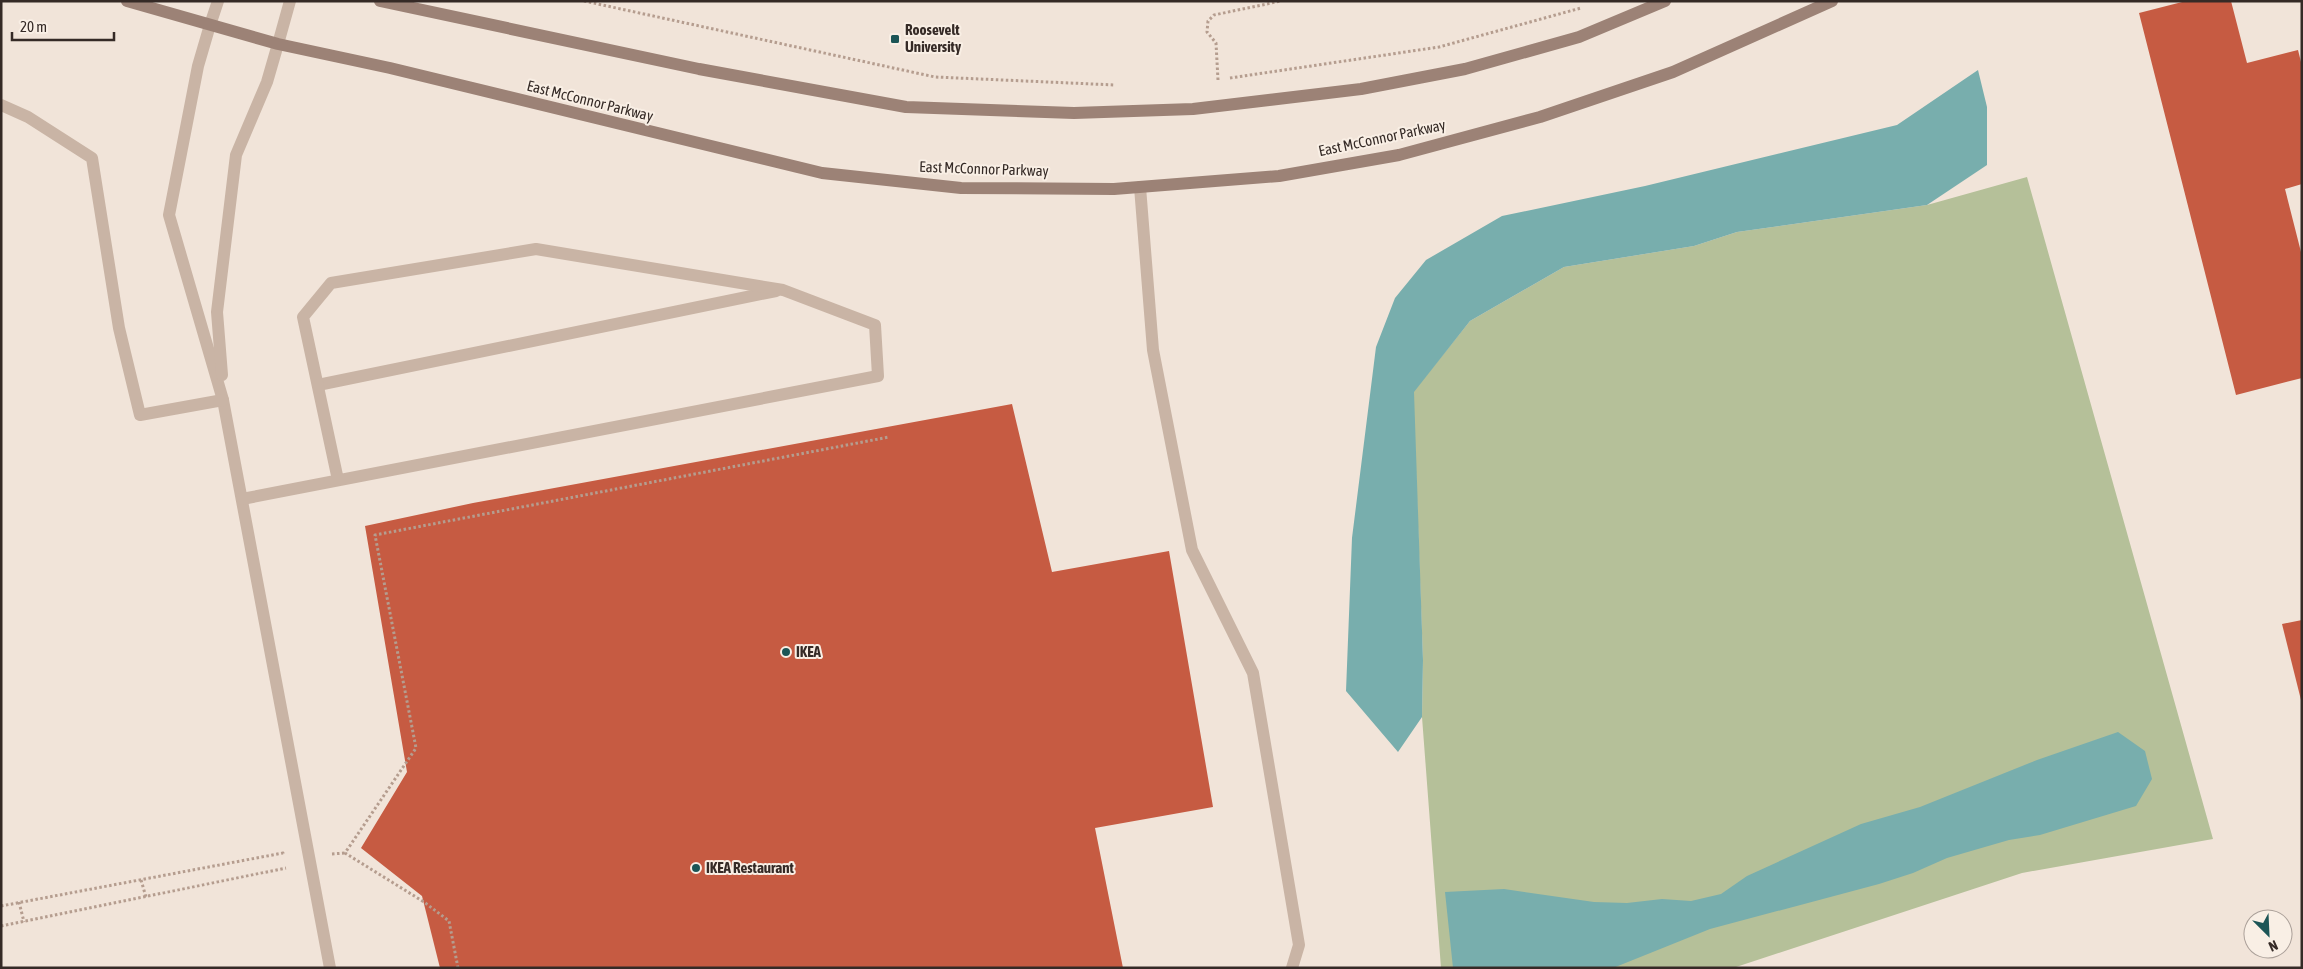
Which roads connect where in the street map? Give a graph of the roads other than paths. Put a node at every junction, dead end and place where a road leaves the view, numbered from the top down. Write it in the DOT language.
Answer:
graph roads {
  1 [pos="127,1"];
  2 [pos="218,1"];
  3 [pos="290,1"];
  4 [pos="380,1"];
  5 [pos="1665,1"];
  6 [pos="1832,1"];
  7 [pos="210,25"];
  8 [pos="278,44"];
  9 [pos="1,105"];
  10 [pos="1140,187"];
  11 [pos="783,290"];
  12 [pos="318,385"];
  13 [pos="223,400"];
  14 [pos="338,480"];
  15 [pos="242,499"];
  16 [pos="330,968"];
  17 [pos="1292,968"];
  1 -- 7 [label="street, East McConnor Parkway"];
  2 -- 7 [label="street"];
  3 -- 8 [label="street"];
  4 -- 5 [label="street"];
  6 -- 10 [label="street, East McConnor Parkway"];
  7 -- 8 [label="street, East McConnor Parkway"];
  7 -- 13 [label="street"];
  8 -- 10 [label="street, East McConnor Parkway"];
  8 -- 13 [label="street"];
  9 -- 13 [label="street"];
  10 -- 17 [label="street"];
  11 -- 12 [label="street"];
  11 -- 12 [label="street"];
  11 -- 14 [label="street"];
  12 -- 14 [label="street"];
  13 -- 15 [label="street"];
  14 -- 15 [label="street"];
  15 -- 16 [label="street"];
}
